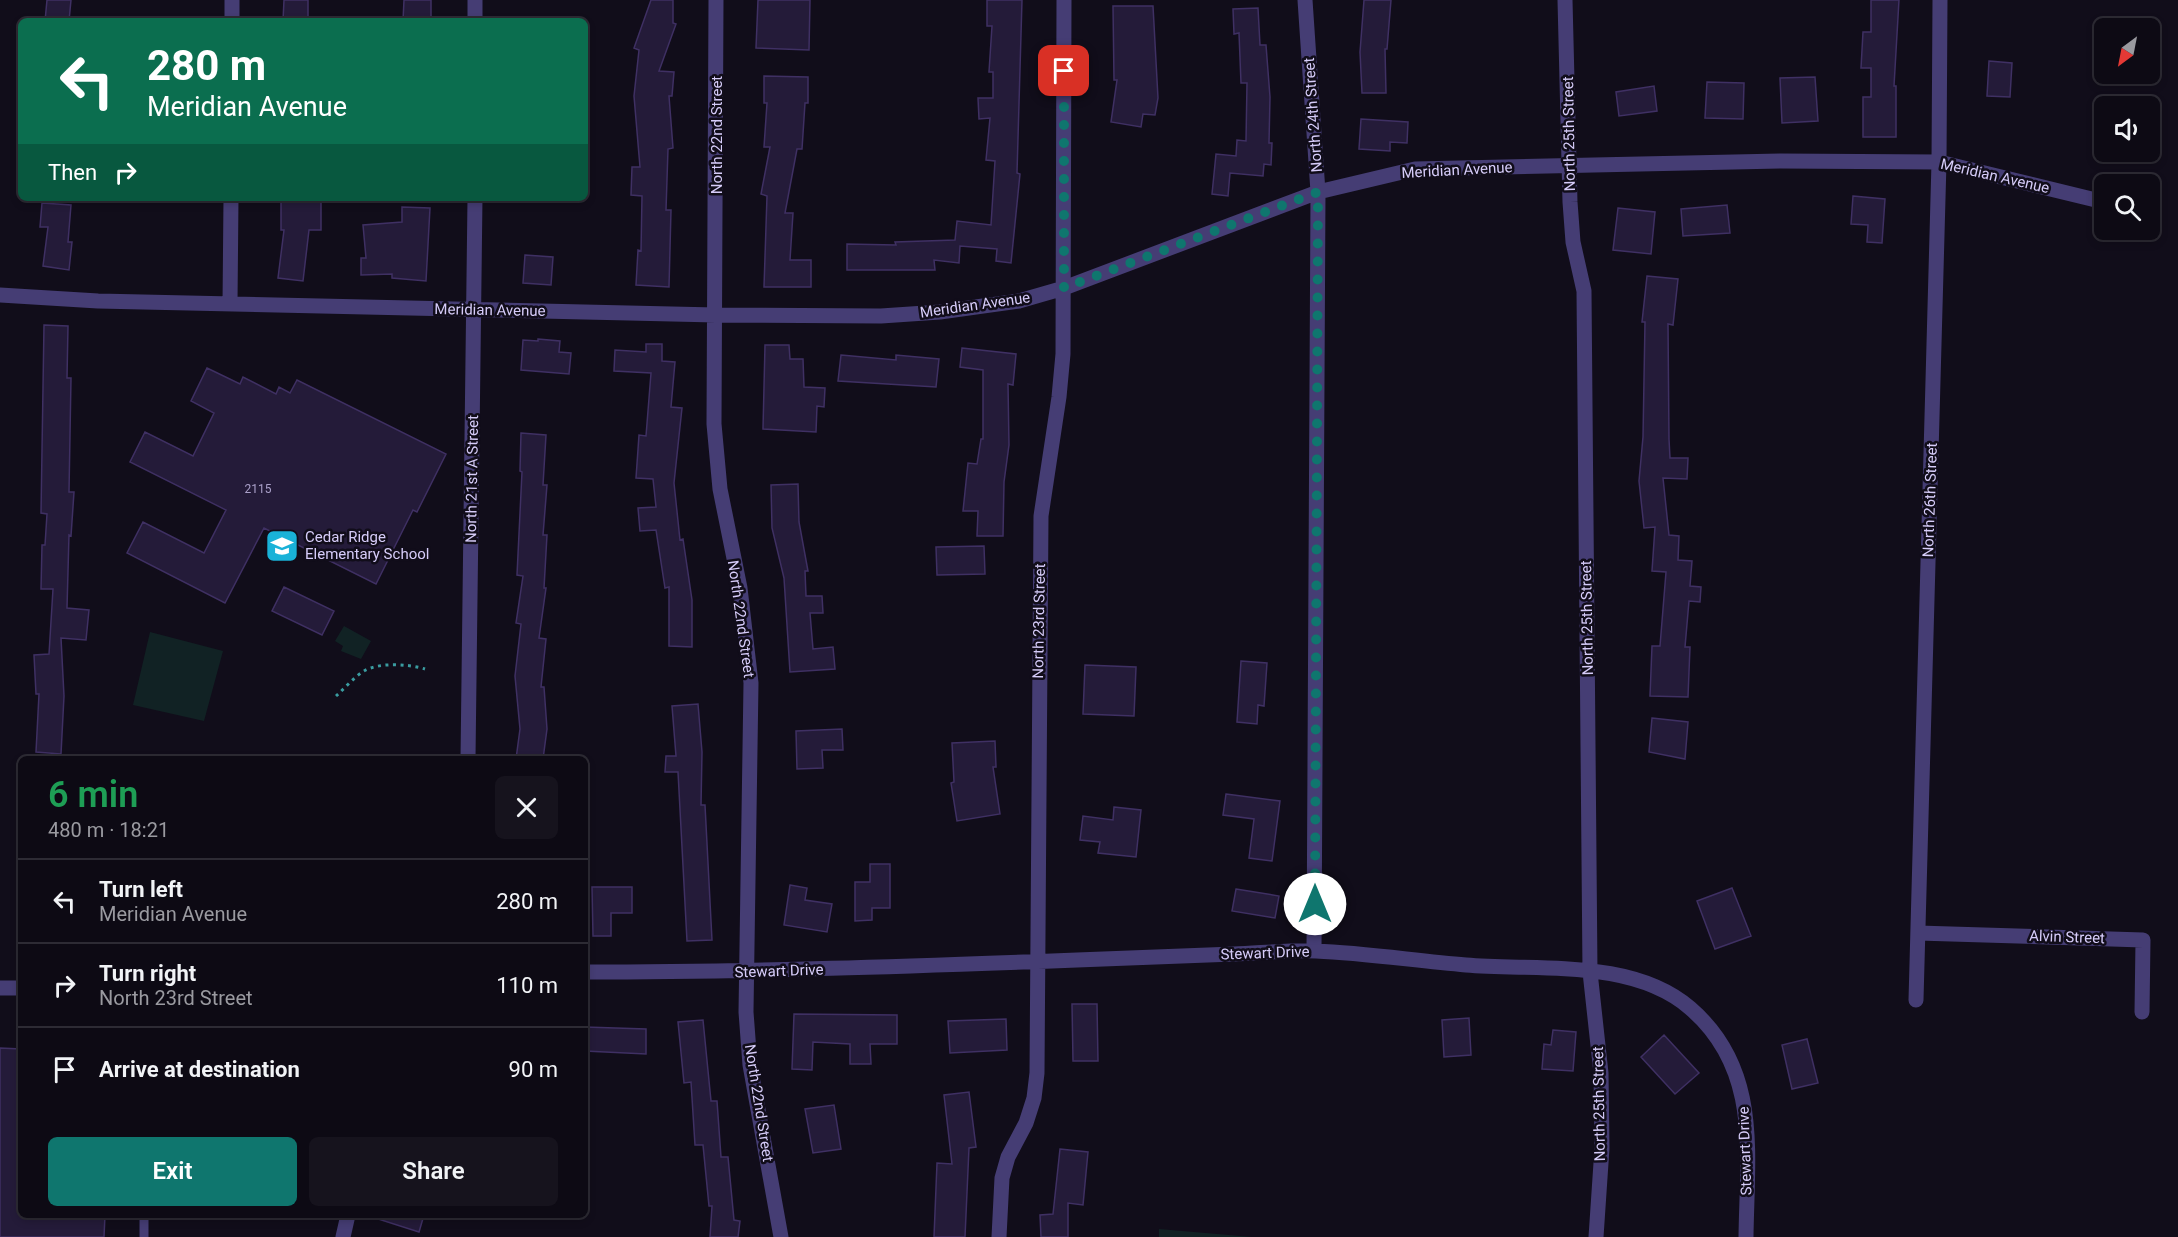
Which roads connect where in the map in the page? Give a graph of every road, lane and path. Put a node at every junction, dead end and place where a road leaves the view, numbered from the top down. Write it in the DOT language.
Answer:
graph roads {
  1 [pos="232,0"];
  2 [pos="475,0"];
  3 [pos="717,0"];
  4 [pos="1065,0"];
  5 [pos="1305,0"];
  6 [pos="1565,0"];
  7 [pos="1940,0"];
  8 [pos="232,18"];
  9 [pos="475,18"];
  10 [pos="1939,162"];
  11 [pos="1571,166"];
  12 [pos="1318,192"];
  13 [pos="2094,200"];
  14 [pos="231,201"];
  15 [pos="475,201"];
  16 [pos="1064,288"];
  17 [pos="0,295"];
  18 [pos="230,304"];
  19 [pos="474,310"];
  20 [pos="716,315"];
  21 [pos="425,669"];
  22 [pos="336,696"];
  23 [pos="468,756"];
  24 [pos="1918,933"];
  25 [pos="1314,951"];
  26 [pos="1036,962"];
  27 [pos="588,972"];
  28 [pos="747,972"];
  29 [pos="1590,972"];
  30 [pos="0,988"];
  31 [pos="18,988"];
  32 [pos="1916,999"];
  33 [pos="2142,1012"];
  34 [pos="144,1218"];
  35 [pos="347,1218"];
  36 [pos="144,1237"];
  37 [pos="343,1237"];
  38 [pos="781,1237"];
  39 [pos="999,1237"];
  40 [pos="1596,1237"];
  41 [pos="1746,1237"];
  1 -- 8 [label="street"];
  2 -- 9 [label="street"];
  3 -- 20 [label="street, North 22nd Street"];
  4 -- 16 [label="street, North 23rd Street"];
  5 -- 12 [label="street, North 24th Street"];
  6 -- 11 [label="street, North 25th Street"];
  7 -- 10 [label="street, North 26th Street"];
  10 -- 11 [label="street, Meridian Avenue"];
  10 -- 13 [label="street, Meridian Avenue"];
  10 -- 24 [label="street, North 26th Street"];
  11 -- 12 [label="street, Meridian Avenue"];
  11 -- 29 [label="street, North 25th Street"];
  12 -- 16 [label="street, Meridian Avenue"];
  12 -- 25 [label="street, North 24th Street"];
  14 -- 18 [label="street"];
  15 -- 19 [label="street, North 21st A Street"];
  16 -- 20 [label="street, Meridian Avenue"];
  16 -- 26 [label="street, North 23rd Street"];
  17 -- 18 [label="street, Meridian Avenue"];
  18 -- 19 [label="street, Meridian Avenue"];
  19 -- 20 [label="street, Meridian Avenue"];
  19 -- 23 [label="street, North 21st A Street"];
  20 -- 28 [label="street, North 22nd Street"];
  21 -- 22 [label="path"];
  24 -- 32 [label="street, North 26th Street"];
  24 -- 33 [label="street, Alvin Street"];
  25 -- 26 [label="street, Stewart Drive"];
  25 -- 29 [label="street, Stewart Drive"];
  26 -- 28 [label="street, Stewart Drive"];
  26 -- 39 [label="street, North 23rd Street"];
  27 -- 28 [label="street, Stewart Drive"];
  28 -- 38 [label="street, North 22nd Street"];
  29 -- 40 [label="street, North 25th Street"];
  29 -- 41 [label="street, Stewart Drive"];
  30 -- 31 [label="street"];
  34 -- 36 [label="lane"];
  35 -- 37 [label="street"];
}
